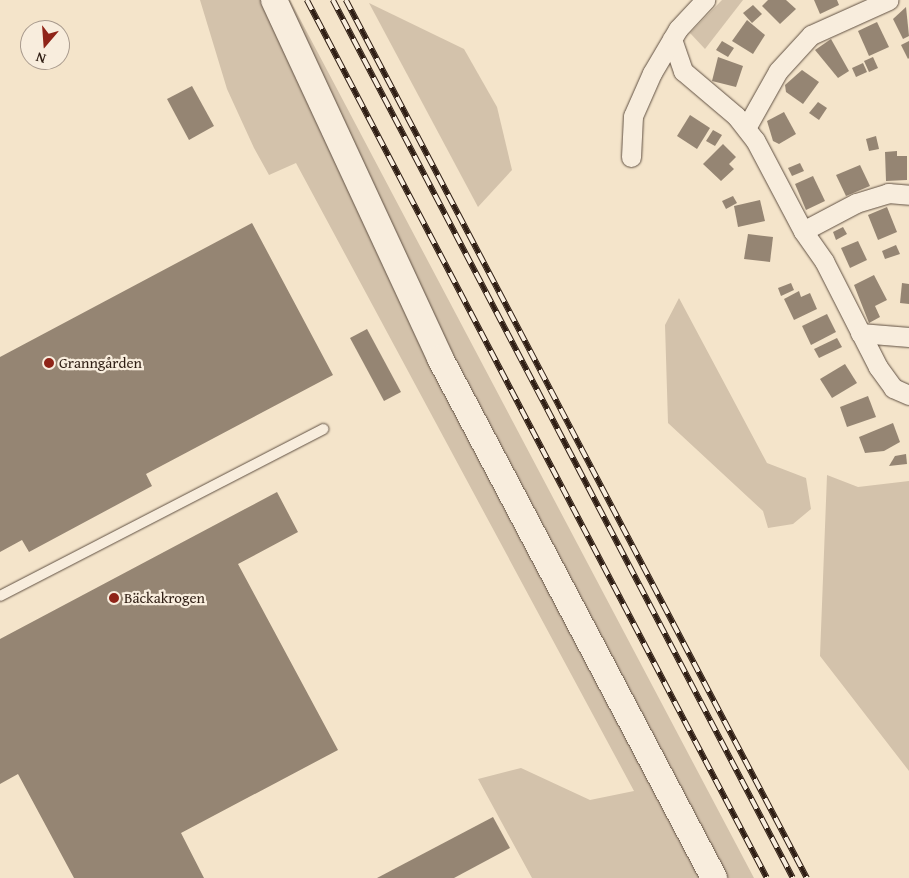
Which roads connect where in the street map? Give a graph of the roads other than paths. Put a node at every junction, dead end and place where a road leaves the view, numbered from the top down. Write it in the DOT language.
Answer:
graph roads {
  1 [pos="274,0"];
  2 [pos="705,0"];
  3 [pos="889,0"];
  4 [pos="672,39"];
  5 [pos="746,128"];
  6 [pos="631,157"];
  7 [pos="909,194"];
  8 [pos="803,231"];
  9 [pos="860,333"];
  10 [pos="909,337"];
  11 [pos="909,395"];
  12 [pos="323,428"];
  13 [pos="0,596"];
  14 [pos="714,878"];
  1 -- 14 [label="main road"];
  2 -- 4 [label="street"];
  3 -- 5 [label="street"];
  4 -- 5 [label="street"];
  4 -- 6 [label="street"];
  5 -- 8 [label="street"];
  7 -- 8 [label="street"];
  8 -- 9 [label="street"];
  9 -- 10 [label="street"];
  9 -- 11 [label="street"];
  12 -- 13 [label="lane"];
}
